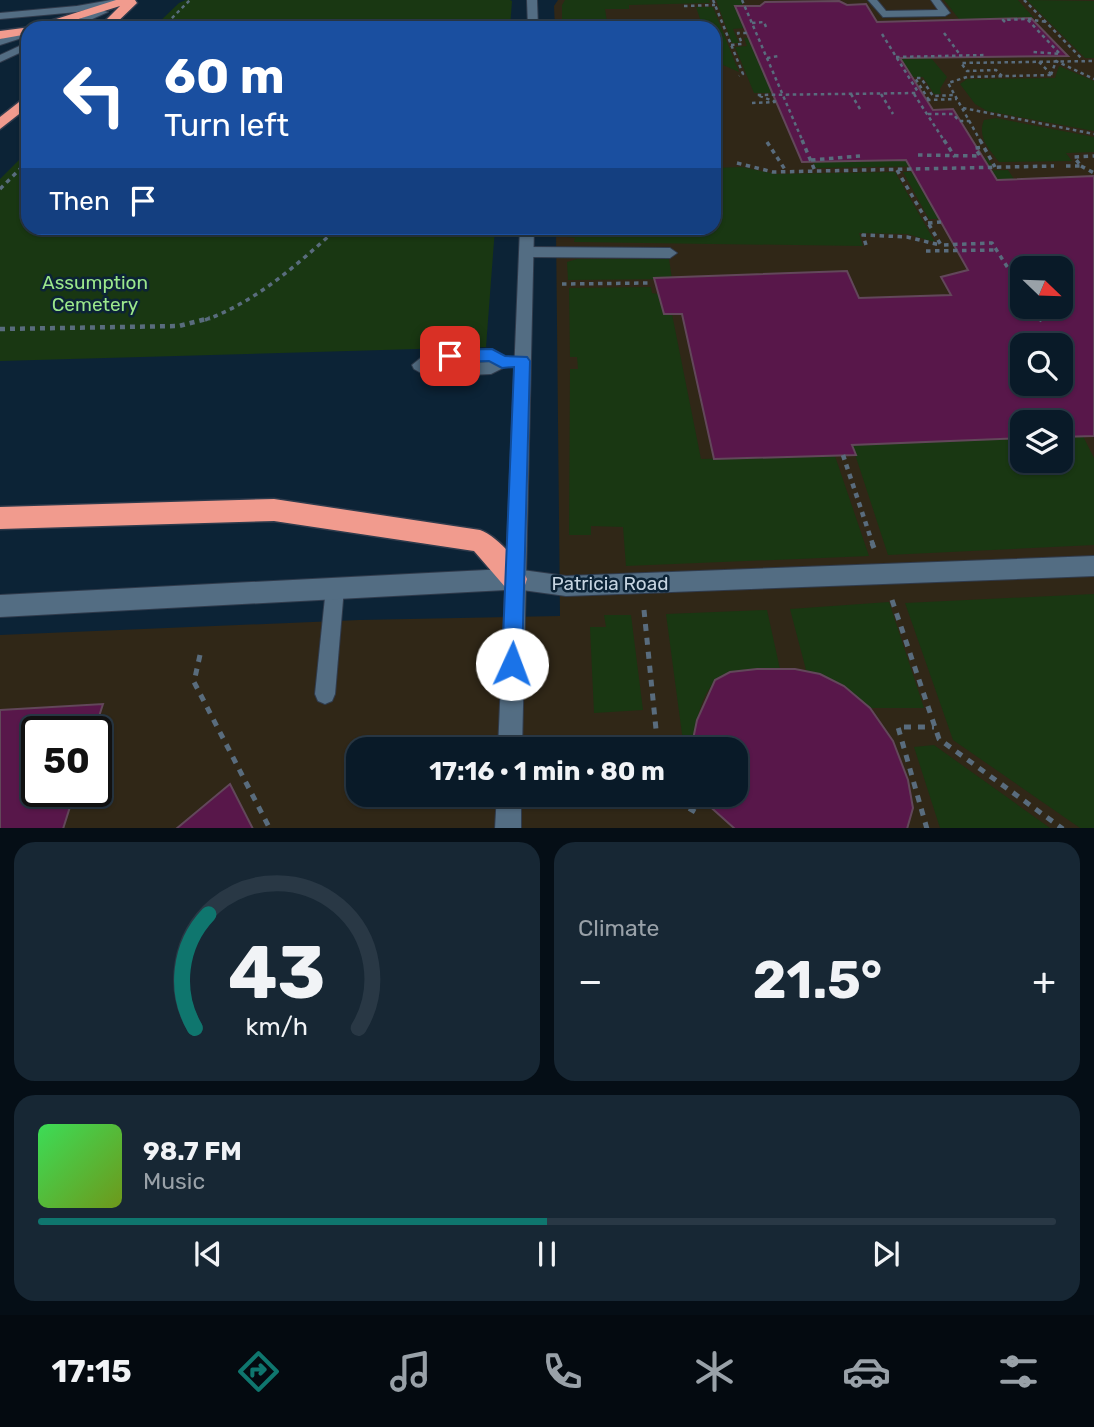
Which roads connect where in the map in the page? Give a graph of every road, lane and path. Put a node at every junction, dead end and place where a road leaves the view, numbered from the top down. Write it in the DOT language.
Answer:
graph roads {
  1 [pos="130,0"];
  2 [pos="190,0"];
  3 [pos="532,0"];
  4 [pos="713,0"];
  5 [pos="742,0"];
  6 [pos="872,0"];
  7 [pos="934,0"];
  8 [pos="1024,0"];
  9 [pos="684,5"];
  10 [pos="715,5"];
  11 [pos="0,16"];
  12 [pos="1027,19"];
  13 [pos="73,21"];
  14 [pos="110,21"];
  15 [pos="169,21"];
  16 [pos="533,21"];
  17 [pos="1005,22"];
  18 [pos="1046,22"];
  19 [pos="752,23"];
  20 [pos="877,26"];
  21 [pos="766,27"];
  22 [pos="21,33"];
  23 [pos="747,33"];
  24 [pos="2,37"];
  25 [pos="21,45"];
  26 [pos="731,45"];
  27 [pos="21,47"];
  28 [pos="0,51"];
  29 [pos="1033,52"];
  30 [pos="779,56"];
  31 [pos="896,57"];
  32 [pos="1012,57"];
  33 [pos="767,58"];
  34 [pos="0,59"];
  35 [pos="1056,61"];
  36 [pos="1084,61"];
  37 [pos="1094,61"];
  38 [pos="1017,62"];
  39 [pos="1039,62"];
  40 [pos="992,63"];
  41 [pos="1051,75"];
  42 [pos="738,76"];
  43 [pos="1002,76"];
  44 [pos="1094,79"];
  45 [pos="914,93"];
  46 [pos="852,94"];
  47 [pos="880,94"];
  48 [pos="782,95"];
  49 [pos="956,97"];
  50 [pos="752,103"];
  51 [pos="21,106"];
  52 [pos="963,108"];
  53 [pos="860,109"];
  54 [pos="893,114"];
  55 [pos="928,114"];
  56 [pos="970,121"];
  57 [pos="0,125"];
  58 [pos="1094,134"];
  59 [pos="767,142"];
  60 [pos="984,148"];
  61 [pos="918,155"];
  62 [pos="860,156"];
  63 [pos="1094,156"];
  64 [pos="955,157"];
  65 [pos="811,160"];
  66 [pos="737,163"];
  67 [pos="1054,166"];
  68 [pos="1066,166"];
  69 [pos="1081,166"];
  70 [pos="995,167"];
  71 [pos="21,168"];
  72 [pos="897,169"];
  73 [pos="786,171"];
  74 [pos="815,171"];
  75 [pos="1094,173"];
  76 [pos="0,189"];
  77 [pos="941,222"];
  78 [pos="928,223"];
  79 [pos="330,235"];
  80 [pos="527,235"];
  81 [pos="866,245"];
  82 [pos="941,245"];
  83 [pos="996,247"];
  84 [pos="926,251"];
  85 [pos="526,252"];
  86 [pos="670,253"];
  87 [pos="1010,271"];
  88 [pos="649,283"];
  89 [pos="562,284"];
  90 [pos="0,329"];
  91 [pos="522,361"];
  92 [pos="502,362"];
  93 [pos="843,455"];
  94 [pos="0,518"];
  95 [pos="1094,566"];
  96 [pos="883,574"];
  97 [pos="515,579"];
  98 [pos="335,589"];
  99 [pos="644,605"];
  100 [pos="0,606"];
  101 [pos="200,655"];
  102 [pos="326,694"];
  103 [pos="934,727"];
  104 [pos="510,737"];
  105 [pos="657,737"];
  106 [pos="509,807"];
  107 [pos="687,807"];
  108 [pos="697,813"];
  109 [pos="270,828"];
  110 [pos="509,828"];
  111 [pos="927,828"];
  112 [pos="1063,828"];
  1 -- 11 [label="lane"];
  1 -- 13 [label="highway"];
  1 -- 14 [label="highway"];
  2 -- 15 [label="path"];
  3 -- 16 [label="main road"];
  4 -- 10 [label="path"];
  5 -- 19 [label="path"];
  6 -- 7 [label="lane"];
  8 -- 18 [label="path"];
  9 -- 10 [label="path"];
  10 -- 26 [label="path"];
  12 -- 17 [label="path"];
  12 -- 18 [label="path"];
  12 -- 29 [label="path"];
  18 -- 36 [label="path"];
  19 -- 21 [label="path"];
  19 -- 33 [label="path"];
  20 -- 31 [label="path"];
  22 -- 24 [label="highway"];
  23 -- 26 [label="path"];
  25 -- 28 [label="lane"];
  26 -- 42 [label="path"];
  27 -- 34 [label="lane"];
  30 -- 33 [label="path"];
  31 -- 40 [label="path"];
  31 -- 45 [label="path"];
  32 -- 38 [label="path"];
  33 -- 48 [label="path"];
  35 -- 36 [label="path"];
  35 -- 39 [label="path"];
  35 -- 41 [label="path"];
  35 -- 44 [label="path"];
  36 -- 37 [label="path"];
  38 -- 39 [label="path"];
  38 -- 40 [label="path"];
  39 -- 41 [label="path"];
  40 -- 43 [label="path"];
  41 -- 43 [label="path"];
  43 -- 49 [label="path"];
  45 -- 47 [label="path"];
  45 -- 55 [label="path"];
  46 -- 47 [label="path"];
  46 -- 48 [label="path"];
  46 -- 53 [label="path"];
  47 -- 54 [label="path"];
  48 -- 50 [label="path"];
  48 -- 65 [label="path"];
  49 -- 49 [label="path"];
  49 -- 52 [label="path"];
  51 -- 57 [label="highway"];
  52 -- 56 [label="path"];
  52 -- 58 [label="path"];
  55 -- 56 [label="path"];
  55 -- 64 [label="path"];
  56 -- 60 [label="path"];
  59 -- 73 [label="path"];
  60 -- 64 [label="path"];
  60 -- 70 [label="path"];
  61 -- 64 [label="path"];
  62 -- 65 [label="path"];
  63 -- 69 [label="path"];
  65 -- 74 [label="path"];
  66 -- 73 [label="path"];
  67 -- 70 [label="path"];
  68 -- 69 [label="path"];
  69 -- 75 [label="path"];
  70 -- 72 [label="path"];
  71 -- 76 [label="path"];
  72 -- 74 [label="path"];
  72 -- 78 [label="path"];
  73 -- 74 [label="path"];
  77 -- 78 [label="path"];
  78 -- 82 [label="path"];
  79 -- 90 [label="path"];
  80 -- 85 [label="main road"];
  81 -- 82 [label="path"];
  82 -- 83 [label="path"];
  83 -- 84 [label="path"];
  83 -- 87 [label="path"];
  85 -- 86 [label="lane"];
  85 -- 91 [label="main road"];
  88 -- 89 [label="path"];
  91 -- 92 [label="lane"];
  91 -- 97 [label="main road"];
  93 -- 96 [label="path"];
  94 -- 97 [label="highway"];
  95 -- 96 [label="main road, Patricia Road"];
  96 -- 97 [label="main road, Patricia Road"];
  96 -- 103 [label="path"];
  97 -- 98 [label="main road, Patricia Road"];
  97 -- 104 [label="main road"];
  98 -- 100 [label="main road, Patricia Road"];
  98 -- 102 [label="lane"];
  99 -- 105 [label="path"];
  101 -- 109 [label="path"];
  103 -- 111 [label="path"];
  103 -- 112 [label="path"];
  106 -- 110 [label="main road"];
  107 -- 108 [label="path"];
}
